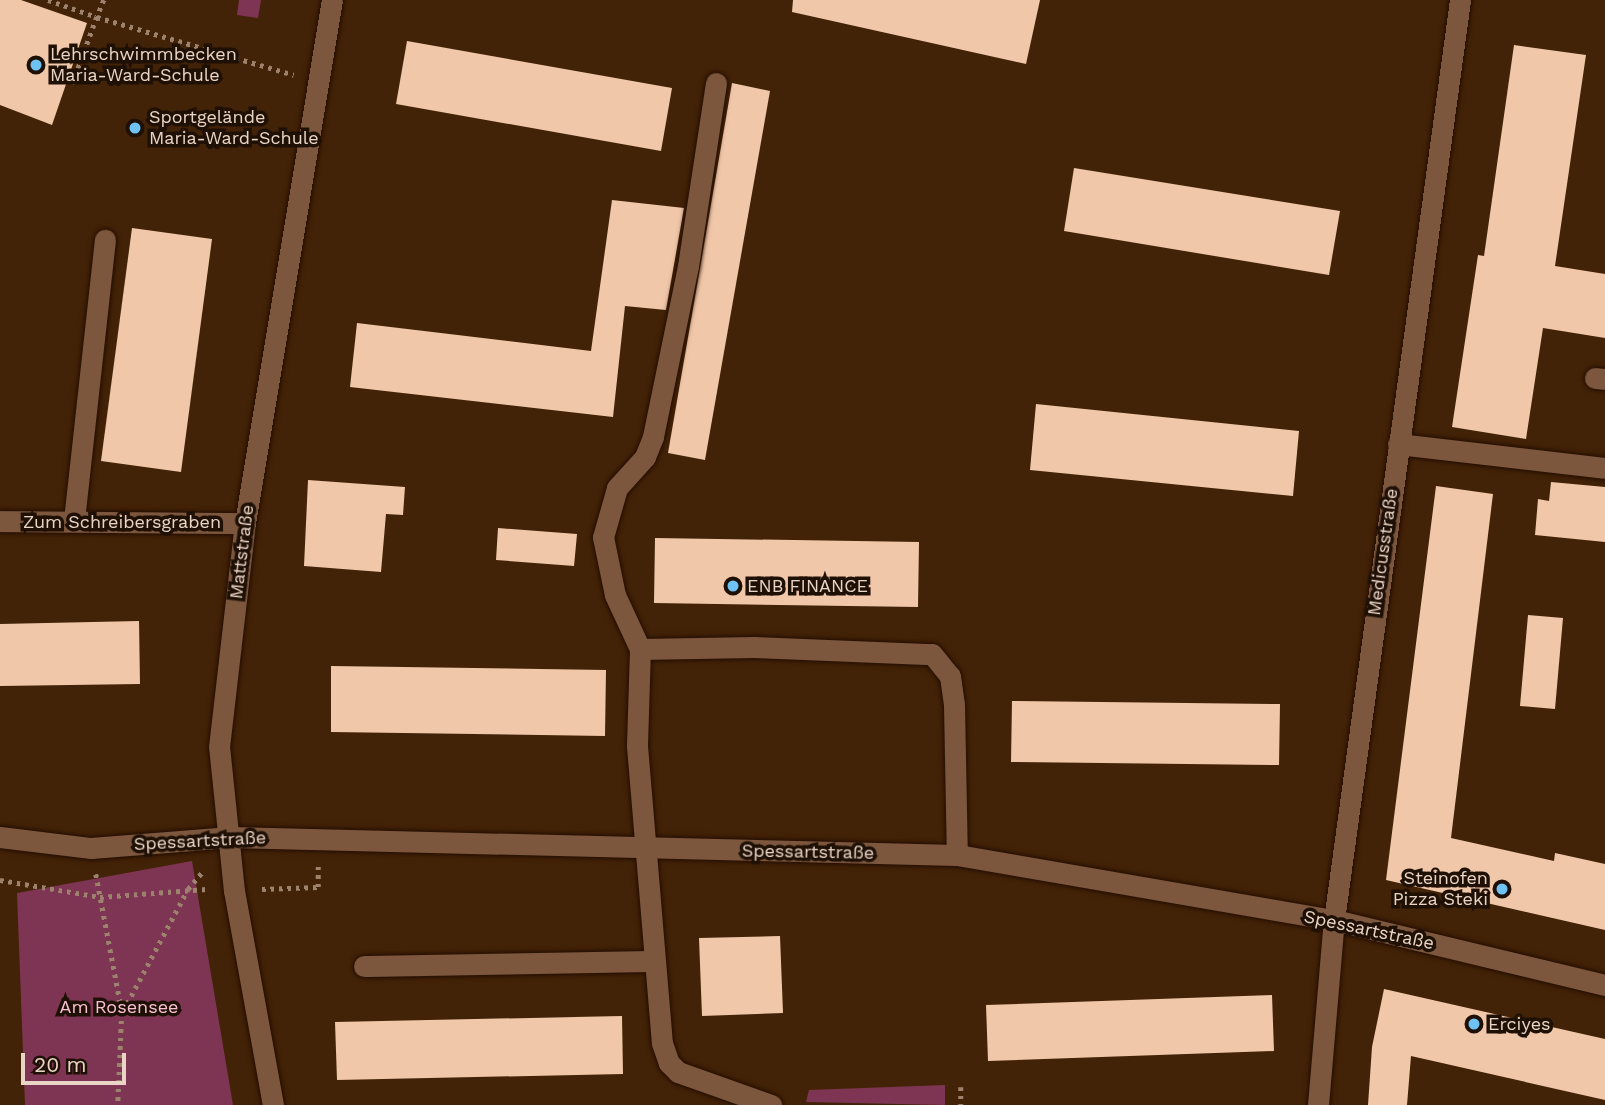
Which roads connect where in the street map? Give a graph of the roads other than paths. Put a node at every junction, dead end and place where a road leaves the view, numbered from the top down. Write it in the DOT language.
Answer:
graph roads {
  1 [pos="332,0"];
  2 [pos="1460,0"];
  3 [pos="716,83"];
  4 [pos="105,240"];
  5 [pos="1398,444"];
  6 [pos="1605,468"];
  7 [pos="74,520"];
  8 [pos="0,521"];
  9 [pos="245,523"];
  10 [pos="640,649"];
  11 [pos="231,836"];
  12 [pos="0,837"];
  13 [pos="645,848"];
  14 [pos="957,855"];
  15 [pos="1334,920"];
  16 [pos="654,961"];
  17 [pos="363,966"];
  18 [pos="1605,985"];
  19 [pos="272,1105"];
  20 [pos="771,1105"];
  21 [pos="1318,1105"];
  1 -- 9 [label="street, Mattstraße"];
  2 -- 5 [label="street, Medicusstraße"];
  3 -- 10 [label="street"];
  4 -- 7 [label="street"];
  5 -- 6 [label="street"];
  5 -- 15 [label="street, Medicusstraße"];
  7 -- 8 [label="street, Zum Schreibersgraben"];
  7 -- 9 [label="street, Zum Schreibersgraben"];
  9 -- 11 [label="street, Mattstraße"];
  10 -- 13 [label="street"];
  10 -- 14 [label="street"];
  11 -- 12 [label="street, Spessartstraße"];
  11 -- 13 [label="street, Spessartstraße"];
  11 -- 19 [label="street, Mattstraße"];
  13 -- 14 [label="street, Spessartstraße"];
  13 -- 16 [label="street"];
  14 -- 15 [label="street, Spessartstraße"];
  15 -- 18 [label="street, Spessartstraße"];
  15 -- 21 [label="street, Medicusstraße"];
  16 -- 17 [label="street"];
  16 -- 20 [label="street"];
}
